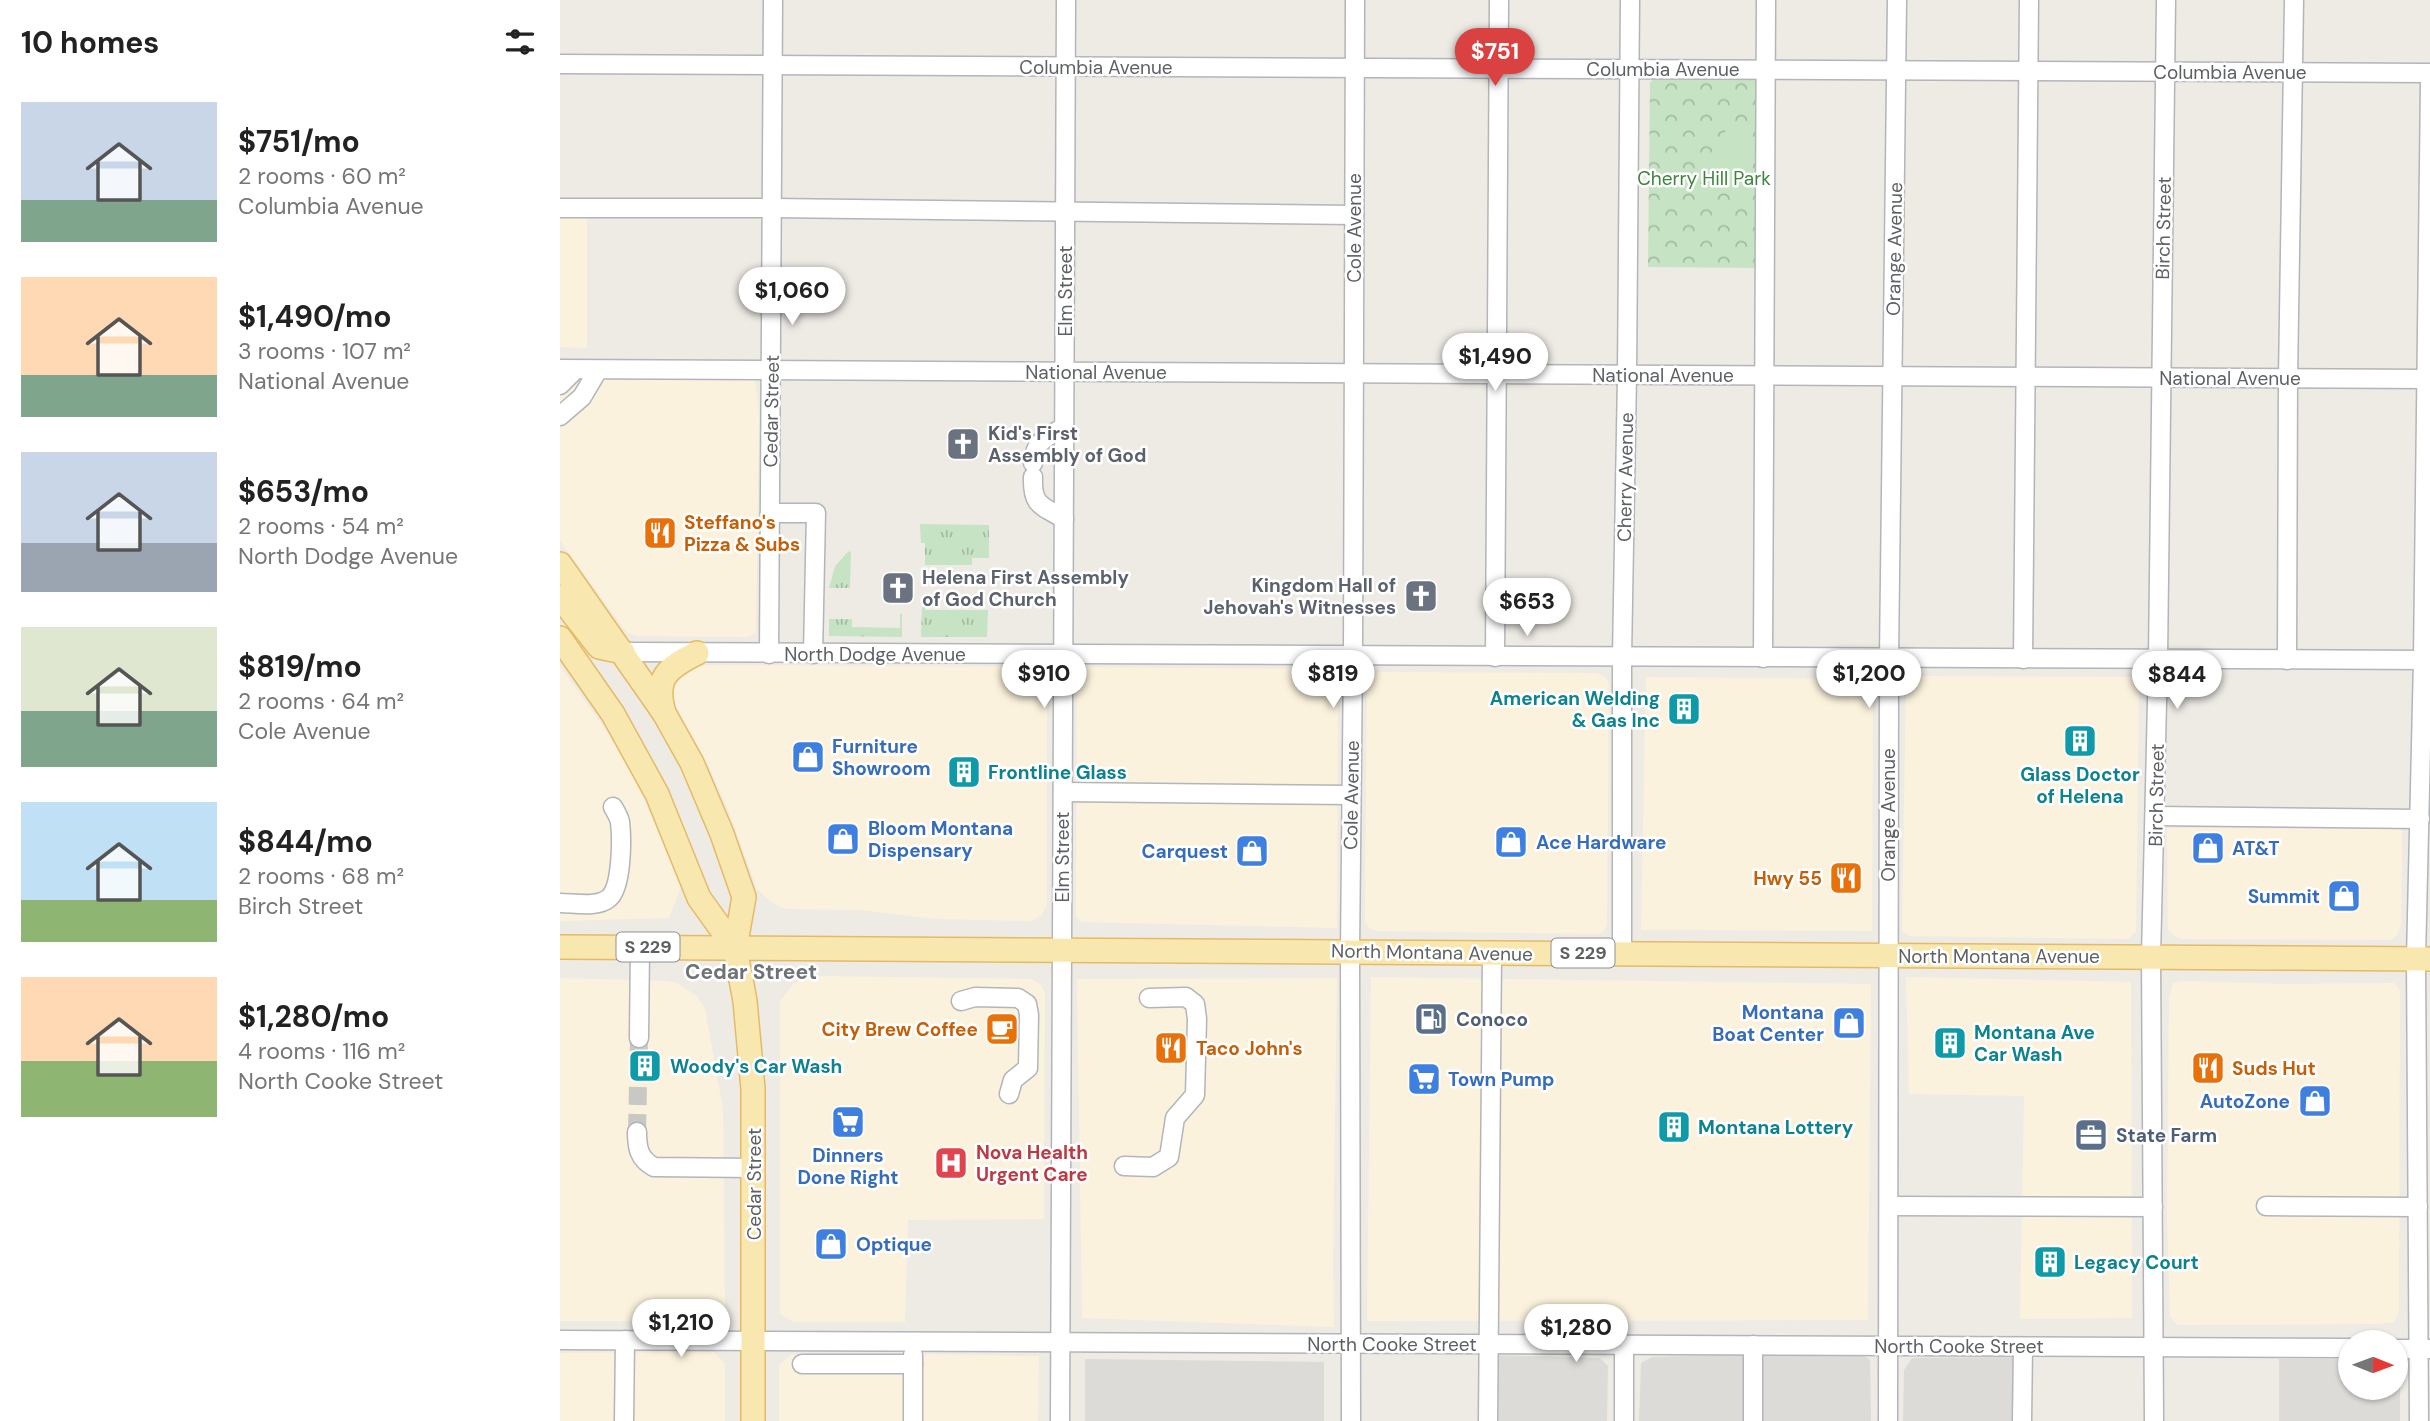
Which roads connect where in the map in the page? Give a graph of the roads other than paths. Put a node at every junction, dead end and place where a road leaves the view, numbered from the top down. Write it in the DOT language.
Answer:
graph roads {
  1 [pos="773,0"];
  2 [pos="1066,0"];
  3 [pos="1355,0"];
  4 [pos="1499,0"];
  5 [pos="1630,0"];
  6 [pos="1766,0"];
  7 [pos="1897,0"];
  8 [pos="2029,0"];
  9 [pos="2166,0"];
  10 [pos="2294,0"];
  11 [pos="560,64"];
  12 [pos="773,65"];
  13 [pos="1066,67"];
  14 [pos="1355,67"];
  15 [pos="1498,68"];
  16 [pos="1629,69"];
  17 [pos="1765,69"];
  18 [pos="1896,69"];
  19 [pos="2029,71"];
  20 [pos="2165,72"];
  21 [pos="2293,72"];
  22 [pos="2430,73"];
  23 [pos="2430,82"];
  24 [pos="560,208"];
  25 [pos="773,208"];
  26 [pos="1065,213"];
  27 [pos="1354,215"];
  28 [pos="568,369"];
  29 [pos="598,369"];
  30 [pos="772,370"];
  31 [pos="1065,372"];
  32 [pos="1354,373"];
  33 [pos="1497,374"];
  34 [pos="1628,375"];
  35 [pos="1764,375"];
  36 [pos="1893,376"];
  37 [pos="2026,376"];
  38 [pos="2161,377"];
  39 [pos="2288,378"];
  40 [pos="2428,379"];
  41 [pos="560,384"];
  42 [pos="560,416"];
  43 [pos="1065,427"];
  44 [pos="770,513"];
  45 [pos="1064,519"];
  46 [pos="560,564"];
  47 [pos="560,597"];
  48 [pos="560,638"];
  49 [pos="623,652"];
  50 [pos="697,653"];
  51 [pos="769,654"];
  52 [pos="813,654"];
  53 [pos="1063,655"];
  54 [pos="1353,656"];
  55 [pos="1495,657"];
  56 [pos="1622,657"];
  57 [pos="1763,658"];
  58 [pos="1889,658"];
  59 [pos="2023,659"];
  60 [pos="2158,659"];
  61 [pos="2287,660"];
  62 [pos="2427,660"];
  63 [pos="664,712"];
  64 [pos="1063,792"];
  65 [pos="1351,795"];
  66 [pos="613,807"];
  67 [pos="2155,816"];
  68 [pos="2420,819"];
  69 [pos="560,903"];
  70 [pos="560,947"];
  71 [pos="640,947"];
  72 [pos="735,948"];
  73 [pos="1062,949"];
  74 [pos="1350,951"];
  75 [pos="1492,953"];
  76 [pos="1622,953"];
  77 [pos="1888,956"];
  78 [pos="2151,957"];
  79 [pos="2423,959"];
  80 [pos="1149,998"];
  81 [pos="961,1001"];
  82 [pos="639,1038"];
  83 [pos="1009,1094"];
  84 [pos="637,1132"];
  85 [pos="1124,1166"];
  86 [pos="754,1168"];
  87 [pos="2422,1199"];
  88 [pos="1888,1206"];
  89 [pos="2266,1206"];
  90 [pos="2153,1208"];
  91 [pos="560,1339"];
  92 [pos="625,1340"];
  93 [pos="753,1340"];
  94 [pos="913,1341"];
  95 [pos="1061,1342"];
  96 [pos="1351,1343"];
  97 [pos="1488,1344"];
  98 [pos="1624,1345"];
  99 [pos="1753,1345"];
  100 [pos="1889,1346"];
  101 [pos="2023,1347"];
  102 [pos="2154,1347"];
  103 [pos="2338,1348"];
  104 [pos="2425,1349"];
  105 [pos="802,1364"];
  106 [pos="913,1364"];
  107 [pos="624,1421"];
  108 [pos="753,1421"];
  109 [pos="913,1421"];
  110 [pos="1060,1421"];
  111 [pos="1351,1421"];
  112 [pos="1488,1421"];
  113 [pos="1624,1421"];
  114 [pos="1753,1421"];
  115 [pos="1888,1421"];
  116 [pos="2022,1421"];
  117 [pos="2154,1421"];
  118 [pos="2419,1421"];
  1 -- 12 [label="street, Cedar Street"];
  2 -- 13 [label="street, Elm Street"];
  3 -- 14 [label="street, Cole Avenue"];
  4 -- 15 [label="street"];
  5 -- 16 [label="street, Cherry Avenue"];
  6 -- 17 [label="street"];
  7 -- 18 [label="street, Orange Avenue"];
  8 -- 19 [label="street"];
  9 -- 20 [label="street, Birch Street"];
  10 -- 21 [label="street"];
  11 -- 12 [label="street, Columbia Avenue"];
  12 -- 13 [label="street, Columbia Avenue"];
  12 -- 25 [label="street, Cedar Street"];
  13 -- 14 [label="street, Columbia Avenue"];
  13 -- 26 [label="street, Elm Street"];
  14 -- 15 [label="street, Columbia Avenue"];
  14 -- 27 [label="street, Cole Avenue"];
  15 -- 16 [label="street, Columbia Avenue"];
  15 -- 33 [label="street"];
  16 -- 17 [label="street, Columbia Avenue"];
  16 -- 34 [label="street, Cherry Avenue"];
  17 -- 18 [label="street, Columbia Avenue"];
  17 -- 35 [label="street"];
  18 -- 19 [label="street, Columbia Avenue"];
  18 -- 36 [label="street, Orange Avenue"];
  19 -- 20 [label="street, Columbia Avenue"];
  19 -- 37 [label="street"];
  20 -- 21 [label="street, Columbia Avenue"];
  20 -- 38 [label="street, Birch Street"];
  21 -- 22 [label="street, Columbia Avenue"];
  21 -- 39 [label="street"];
  23 -- 40 [label="street"];
  24 -- 25 [label="street"];
  25 -- 26 [label="street"];
  25 -- 30 [label="street, Cedar Street"];
  26 -- 27 [label="street"];
  26 -- 31 [label="street, Elm Street"];
  27 -- 32 [label="street, Cole Avenue"];
  28 -- 29 [label="street, National Avenue"];
  28 -- 41 [label="street"];
  29 -- 30 [label="street, National Avenue"];
  29 -- 42 [label="street"];
  30 -- 31 [label="street, National Avenue"];
  30 -- 44 [label="street, Cedar Street"];
  31 -- 32 [label="street, National Avenue"];
  31 -- 43 [label="street, Elm Street"];
  32 -- 33 [label="street, National Avenue"];
  32 -- 54 [label="street, Cole Avenue"];
  33 -- 34 [label="street, National Avenue"];
  33 -- 55 [label="street"];
  34 -- 35 [label="street, National Avenue"];
  34 -- 56 [label="street, Cherry Avenue"];
  35 -- 36 [label="street, National Avenue"];
  35 -- 57 [label="street"];
  36 -- 37 [label="street, National Avenue"];
  36 -- 58 [label="street, Orange Avenue"];
  37 -- 38 [label="street, National Avenue"];
  37 -- 59 [label="street"];
  38 -- 39 [label="street, National Avenue"];
  38 -- 60 [label="street, Birch Street"];
  39 -- 40 [label="street, National Avenue"];
  39 -- 61 [label="street"];
  40 -- 62 [label="street"];
  43 -- 45 [label="street, Elm Street"];
  43 -- 45 [label="street"];
  44 -- 51 [label="street, Cedar Street"];
  44 -- 52 [label="street"];
  45 -- 53 [label="street, Elm Street"];
  46 -- 49 [label="main road"];
  47 -- 49 [label="main road"];
  48 -- 72 [label="main road"];
  49 -- 50 [label="street, North Dodge Avenue"];
  49 -- 63 [label="main road"];
  50 -- 51 [label="street, North Dodge Avenue"];
  50 -- 63 [label="main road"];
  51 -- 52 [label="street, North Dodge Avenue"];
  52 -- 53 [label="street, North Dodge Avenue"];
  53 -- 54 [label="street, North Dodge Avenue"];
  53 -- 64 [label="street, Elm Street"];
  54 -- 55 [label="street, North Dodge Avenue"];
  54 -- 65 [label="street, Cole Avenue"];
  55 -- 56 [label="street, North Dodge Avenue"];
  56 -- 57 [label="street, North Dodge Avenue"];
  56 -- 76 [label="street, Cherry Avenue"];
  57 -- 58 [label="street, North Dodge Avenue"];
  58 -- 59 [label="street, North Dodge Avenue"];
  58 -- 77 [label="street, Orange Avenue"];
  59 -- 60 [label="street, North Dodge Avenue"];
  60 -- 61 [label="street, North Dodge Avenue"];
  60 -- 67 [label="street, Birch Street"];
  61 -- 62 [label="street, North Dodge Avenue"];
  62 -- 68 [label="street"];
  63 -- 72 [label="main road"];
  64 -- 65 [label="street"];
  64 -- 73 [label="street, Elm Street"];
  65 -- 74 [label="street, Cole Avenue"];
  66 -- 69 [label="street"];
  67 -- 68 [label="street"];
  67 -- 78 [label="street, Birch Street"];
  68 -- 79 [label="street"];
  70 -- 71 [label="main road, North Montana Avenue / S 229"];
  71 -- 72 [label="main road, North Montana Avenue / S 229"];
  71 -- 82 [label="street"];
  72 -- 73 [label="main road, North Montana Avenue / S 229"];
  72 -- 86 [label="main road, Cedar Street"];
  73 -- 74 [label="main road, North Montana Avenue / S 229"];
  73 -- 95 [label="street, Elm Street"];
  74 -- 75 [label="main road, North Montana Avenue / S 229"];
  74 -- 96 [label="street, Cole Avenue"];
  75 -- 76 [label="main road, North Montana Avenue / S 229"];
  75 -- 97 [label="street"];
  76 -- 77 [label="main road, North Montana Avenue / S 229"];
  77 -- 78 [label="main road, North Montana Avenue / S 229"];
  77 -- 88 [label="street, Orange Avenue"];
  78 -- 79 [label="main road, North Montana Avenue / S 229"];
  78 -- 90 [label="street, Birch Street"];
  79 -- 87 [label="street"];
  80 -- 85 [label="street"];
  81 -- 83 [label="street"];
  84 -- 86 [label="street"];
  86 -- 93 [label="main road, Cedar Street"];
  87 -- 89 [label="street"];
  87 -- 104 [label="street"];
  88 -- 90 [label="street"];
  88 -- 100 [label="street, Orange Avenue"];
  90 -- 102 [label="street, Birch Street"];
  91 -- 92 [label="street, North Cooke Street"];
  92 -- 93 [label="street, North Cooke Street"];
  92 -- 107 [label="street"];
  93 -- 94 [label="street, North Cooke Street"];
  93 -- 108 [label="main road, Cedar Street"];
  94 -- 95 [label="street, North Cooke Street"];
  94 -- 106 [label="street"];
  95 -- 96 [label="street, North Cooke Street"];
  95 -- 110 [label="street, Elm Street"];
  96 -- 97 [label="street, North Cooke Street"];
  96 -- 111 [label="street, Cole Avenue"];
  97 -- 98 [label="street, North Cooke Street"];
  97 -- 112 [label="street"];
  98 -- 99 [label="street, North Cooke Street"];
  98 -- 113 [label="street"];
  99 -- 100 [label="street, North Cooke Street"];
  99 -- 114 [label="street"];
  100 -- 101 [label="street, North Cooke Street"];
  100 -- 115 [label="street, Orange Avenue"];
  101 -- 102 [label="street, North Cooke Street"];
  101 -- 116 [label="street"];
  102 -- 103 [label="street, North Cooke Street"];
  102 -- 117 [label="street, Birch Street"];
  104 -- 118 [label="street"];
  105 -- 106 [label="street"];
  106 -- 109 [label="street"];
}
